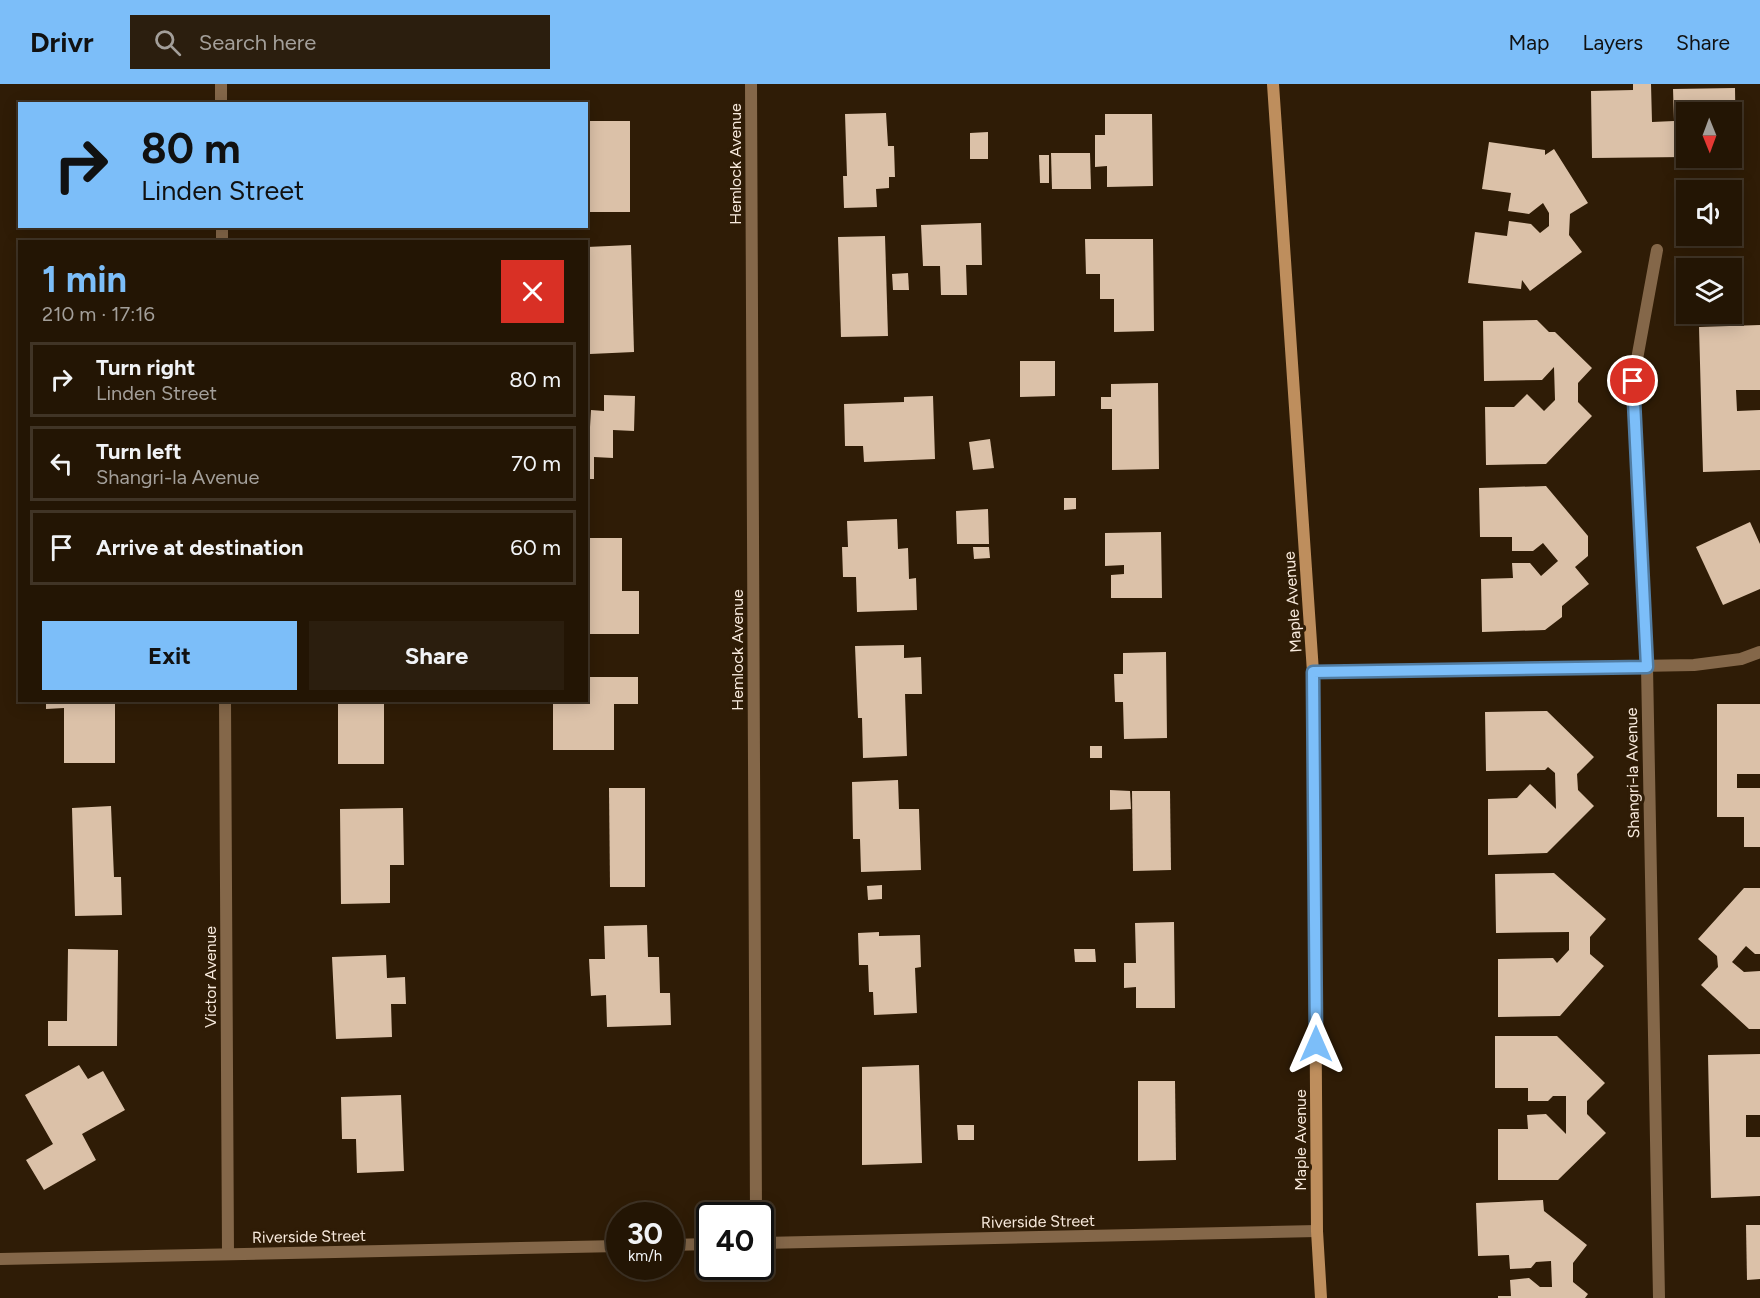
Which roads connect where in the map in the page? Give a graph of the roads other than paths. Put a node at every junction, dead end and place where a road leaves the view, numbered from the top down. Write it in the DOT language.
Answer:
graph roads {
  1 [pos="221,84"];
  2 [pos="752,84"];
  3 [pos="1273,84"];
  4 [pos="221,102"];
  5 [pos="1657,250"];
  6 [pos="1760,652"];
  7 [pos="1647,667"];
  8 [pos="1313,672"];
  9 [pos="225,702"];
  10 [pos="756,1202"];
  11 [pos="1317,1231"];
  12 [pos="774,1243"];
  13 [pos="606,1246"];
  14 [pos="228,1254"];
  15 [pos="0,1259"];
  16 [pos="1321,1298"];
  17 [pos="1659,1298"];
  1 -- 4 [label="street"];
  2 -- 10 [label="street, Hemlock Avenue"];
  3 -- 8 [label="street, Maple Avenue"];
  5 -- 7 [label="street, Shangri-la Avenue"];
  6 -- 7 [label="street"];
  7 -- 8 [label="street"];
  7 -- 17 [label="street, Shangri-la Avenue"];
  8 -- 11 [label="street, Maple Avenue"];
  9 -- 14 [label="street, Victor Avenue"];
  11 -- 12 [label="street, Riverside Street"];
  11 -- 16 [label="street, Maple Avenue"];
  13 -- 14 [label="street, Riverside Street"];
  14 -- 15 [label="street, Riverside Street"];
}
